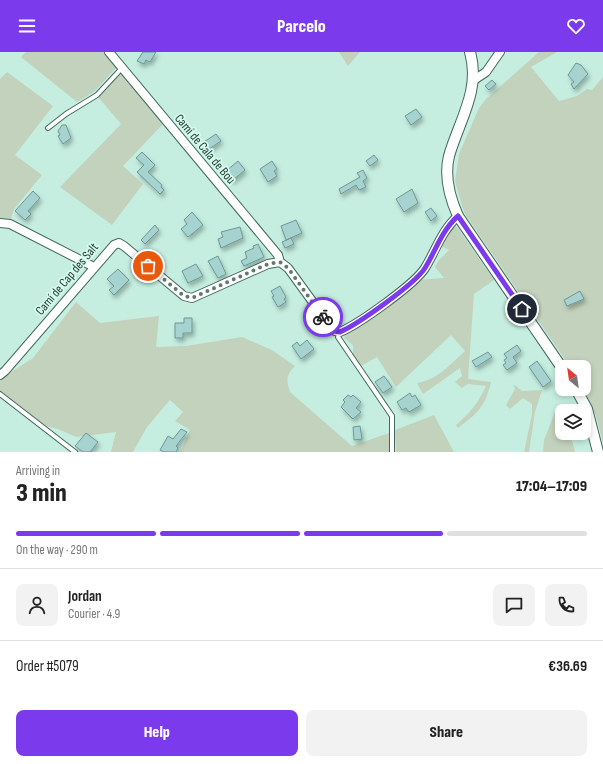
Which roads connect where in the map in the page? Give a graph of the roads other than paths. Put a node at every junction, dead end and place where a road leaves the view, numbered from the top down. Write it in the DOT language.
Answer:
graph roads {
  1 [pos="109,52"];
  2 [pos="470,52"];
  3 [pos="500,52"];
  4 [pos="122,68"];
  5 [pos="474,80"];
  6 [pos="48,128"];
  7 [pos="458,216"];
  8 [pos="0,223"];
  9 [pos="280,262"];
  10 [pos="94,267"];
  11 [pos="340,332"];
  12 [pos="557,360"];
  13 [pos="0,375"];
  14 [pos="0,394"];
  15 [pos="580,396"];
  16 [pos="600,449"];
  17 [pos="75,452"];
  18 [pos="392,452"];
  1 -- 4 [label="street, Camí de Cala de Bou"];
  2 -- 5 [label="street"];
  3 -- 5 [label="street"];
  4 -- 6 [label="lane"];
  4 -- 9 [label="street, Camí de Cala de Bou"];
  5 -- 7 [label="street"];
  7 -- 11 [label="street"];
  7 -- 12 [label="street"];
  8 -- 10 [label="street"];
  9 -- 10 [label="street, Camí de Cap des Salt"];
  9 -- 11 [label="street"];
  10 -- 13 [label="street, Camí de Cap des Salt"];
  11 -- 18 [label="lane"];
  14 -- 17 [label="lane"];
  15 -- 16 [label="street"];
}
